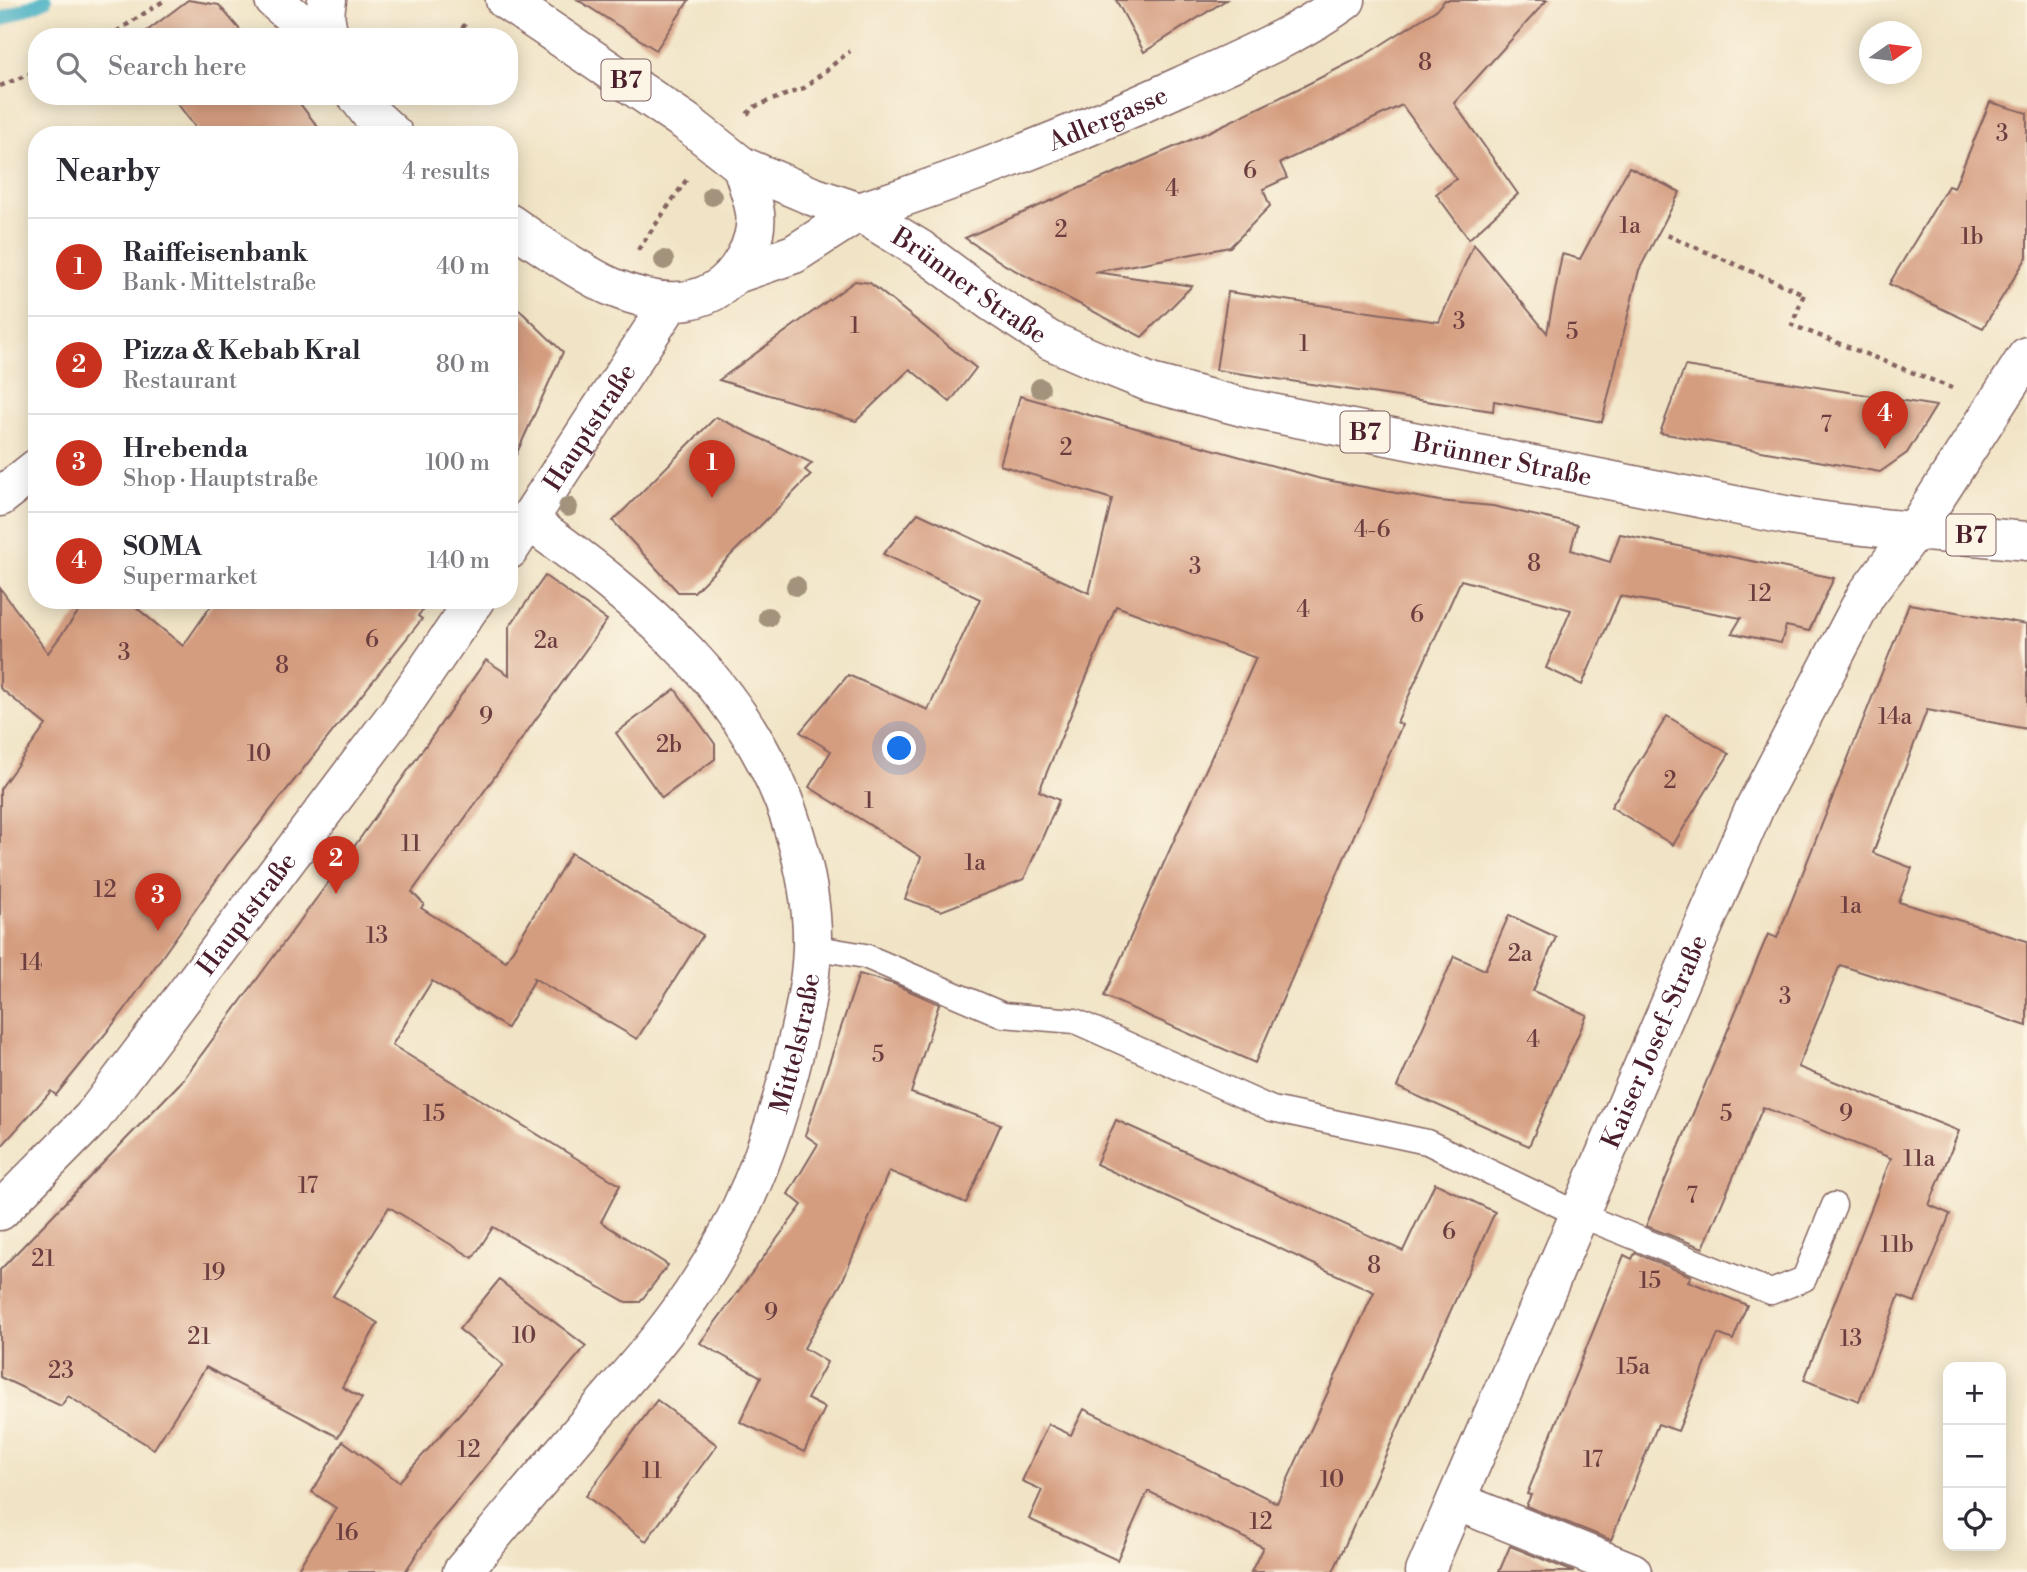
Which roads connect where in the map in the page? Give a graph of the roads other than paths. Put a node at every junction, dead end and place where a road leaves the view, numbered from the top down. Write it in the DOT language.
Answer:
graph roads {
  1 [pos="274,0"];
  2 [pos="327,0"];
  3 [pos="505,0"];
  4 [pos="1346,0"];
  5 [pos="307,28"];
  6 [pos="327,28"];
  7 [pos="364,105"];
  8 [pos="384,126"];
  9 [pos="742,166"];
  10 [pos="859,212"];
  11 [pos="518,229"];
  12 [pos="736,274"];
  13 [pos="670,303"];
  14 [pos="2027,356"];
  15 [pos="28,475"];
  16 [pos="0,496"];
  17 [pos="1915,530"];
  18 [pos="519,535"];
  19 [pos="2027,541"];
  20 [pos="468,609"];
  21 [pos="812,947"];
  22 [pos="1834,1205"];
  23 [pos="0,1212"];
  24 [pos="1580,1215"];
  25 [pos="1456,1501"];
  26 [pos="462,1572"];
  27 [pos="1425,1572"];
  28 [pos="1632,1572"];
  1 -- 5 [label="street"];
  2 -- 6 [label="street"];
  3 -- 9 [label="street, B7"];
  4 -- 10 [label="street, Adlergasse"];
  7 -- 8 [label="street"];
  9 -- 10 [label="street, B7"];
  9 -- 12 [label="street"];
  10 -- 12 [label="street, Adlergasse"];
  10 -- 17 [label="street, Brünner Straße / B7"];
  11 -- 13 [label="street"];
  12 -- 13 [label="street"];
  13 -- 18 [label="street, Hauptstraße"];
  14 -- 17 [label="street, Kaiser Josef-Straße"];
  15 -- 16 [label="street"];
  17 -- 19 [label="street, Brünner Straße / B7"];
  17 -- 24 [label="street, Kaiser Josef-Straße"];
  18 -- 21 [label="street, Mittelstraße"];
  20 -- 23 [label="street, Hauptstraße"];
  21 -- 24 [label="lane"];
  21 -- 26 [label="street, Mittelstraße"];
  22 -- 24 [label="lane"];
  24 -- 25 [label="street, Kaiser Josef-Straße"];
  25 -- 27 [label="street, Kaiser Josef-Straße"];
  25 -- 28 [label="street"];
}
